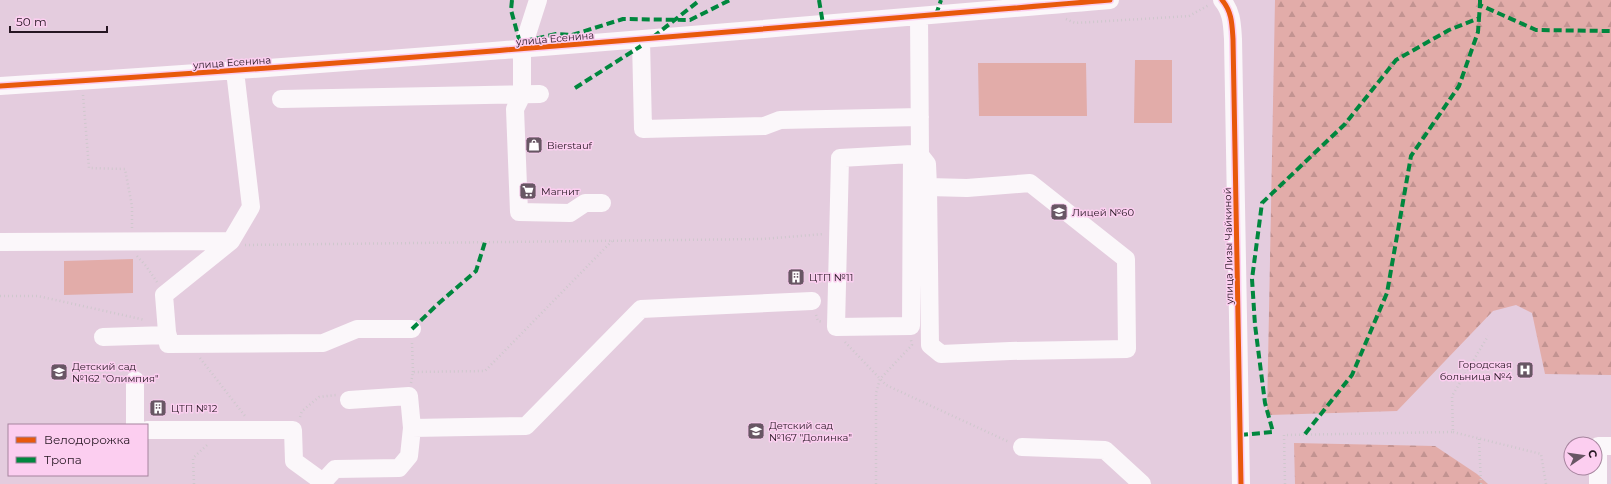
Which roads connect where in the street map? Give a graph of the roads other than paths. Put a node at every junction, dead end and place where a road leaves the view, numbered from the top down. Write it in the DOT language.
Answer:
graph roads {
  1 [pos="538,0"];
  2 [pos="1110,0"];
  3 [pos="1221,4"];
  4 [pos="919,16"];
  5 [pos="641,40"];
  6 [pos="522,50"];
  7 [pos="235,71"];
  8 [pos="0,86"];
  9 [pos="540,94"];
  10 [pos="522,95"];
  11 [pos="281,99"];
  12 [pos="920,117"];
  13 [pos="916,155"];
  14 [pos="928,187"];
  15 [pos="602,203"];
  16 [pos="0,242"];
  17 [pos="236,243"];
  18 [pos="812,301"];
  19 [pos="412,329"];
  20 [pos="163,335"];
  21 [pos="103,337"];
  22 [pos="135,380"];
  23 [pos="350,400"];
  24 [pos="135,424"];
  25 [pos="412,428"];
  26 [pos="148,430"];
  27 [pos="1611,446"];
  28 [pos="1022,447"];
  29 [pos="323,483"];
  30 [pos="1142,484"];
  31 [pos="1241,484"];
  32 [pos="1598,484"];
  1 -- 6 [label="street"];
  2 -- 4 [label="street, улица Есенина"];
  3 -- 31 [label="street, улица Лизы Чайкиной"];
  4 -- 5 [label="street, улица Есенина"];
  4 -- 12 [label="street"];
  5 -- 6 [label="street, улица Есенина"];
  5 -- 12 [label="street"];
  6 -- 7 [label="street, улица Есенина"];
  6 -- 10 [label="street"];
  7 -- 8 [label="street, улица Есенина"];
  7 -- 17 [label="street"];
  9 -- 10 [label="street"];
  10 -- 11 [label="street"];
  10 -- 15 [label="street"];
  12 -- 13 [label="street"];
  13 -- 13 [label="street"];
  13 -- 14 [label="street"];
  14 -- 14 [label="street"];
  16 -- 17 [label="street"];
  17 -- 20 [label="street"];
  18 -- 25 [label="street"];
  19 -- 20 [label="street"];
  20 -- 21 [label="street"];
  22 -- 24 [label="street"];
  23 -- 25 [label="street"];
  25 -- 29 [label="street"];
  26 -- 29 [label="street"];
  27 -- 32 [label="street"];
  28 -- 30 [label="street"];
}
